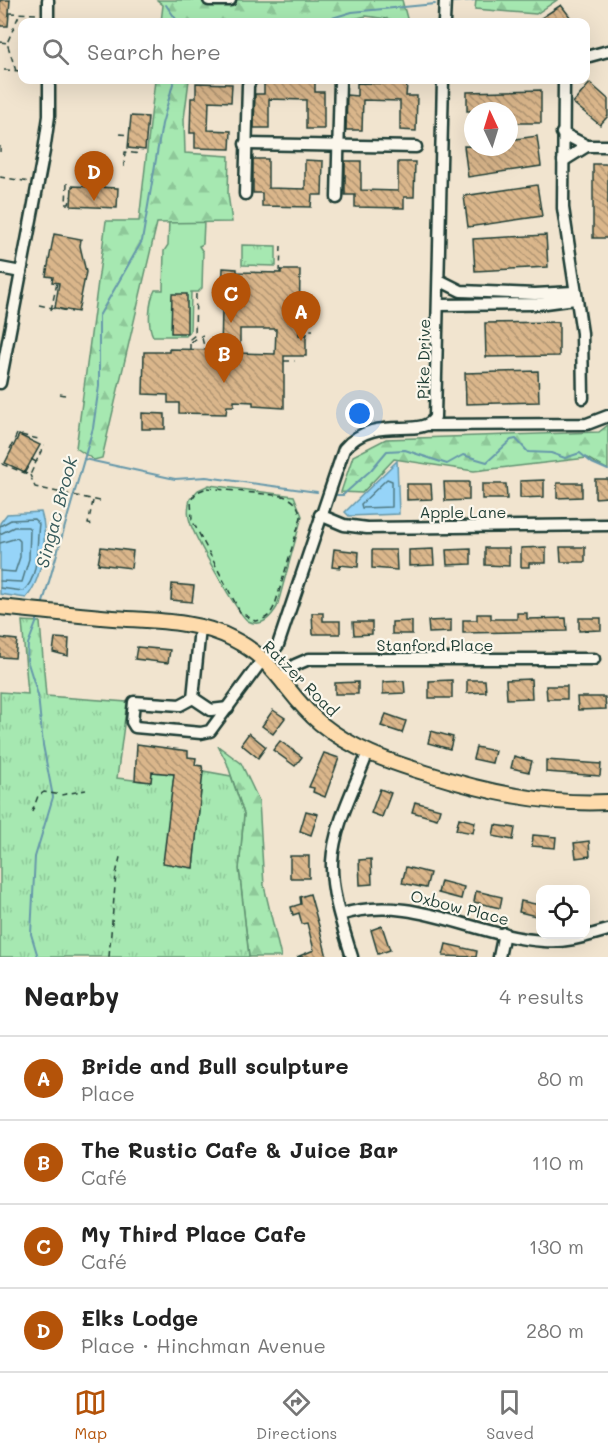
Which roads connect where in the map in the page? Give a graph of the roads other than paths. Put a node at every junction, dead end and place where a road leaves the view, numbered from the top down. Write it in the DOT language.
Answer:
graph roads {
  1 [pos="48,0"];
  2 [pos="209,0"];
  3 [pos="230,0"];
  4 [pos="445,0"];
  5 [pos="44,18"];
  6 [pos="444,18"];
  7 [pos="608,51"];
  8 [pos="590,56"];
  9 [pos="49,84"];
  10 [pos="249,84"];
  11 [pos="340,84"];
  12 [pos="442,84"];
  13 [pos="564,84"];
  14 [pos="562,133"];
  15 [pos="244,144"];
  16 [pos="338,146"];
  17 [pos="587,146"];
  18 [pos="608,146"];
  19 [pos="416,147"];
  20 [pos="563,161"];
  21 [pos="245,194"];
  22 [pos="337,198"];
  23 [pos="0,268"];
  24 [pos="21,272"];
  25 [pos="439,280"];
  26 [pos="493,292"];
  27 [pos="575,296"];
  28 [pos="494,304"];
  29 [pos="439,305"];
  30 [pos="0,383"];
  31 [pos="583,398"];
  32 [pos="608,416"];
  33 [pos="429,425"];
  34 [pos="320,515"];
  35 [pos="608,525"];
  36 [pos="0,607"];
  37 [pos="200,628"];
  38 [pos="594,659"];
  39 [pos="265,660"];
  40 [pos="282,678"];
  41 [pos="193,698"];
  42 [pos="228,708"];
  43 [pos="368,752"];
  44 [pos="608,802"];
  45 [pos="340,915"];
  46 [pos="608,930"];
  47 [pos="504,933"];
  48 [pos="351,957"];
  49 [pos="499,957"];
  1 -- 5 [label="street"];
  2 -- 3 [label="street"];
  4 -- 6 [label="street"];
  7 -- 8 [label="street"];
  9 -- 24 [label="street"];
  10 -- 15 [label="street"];
  11 -- 16 [label="street"];
  12 -- 25 [label="street, Pike Drive"];
  13 -- 14 [label="street"];
  14 -- 17 [label="street"];
  14 -- 20 [label="street"];
  15 -- 16 [label="street"];
  15 -- 21 [label="street"];
  16 -- 19 [label="street"];
  16 -- 22 [label="street"];
  17 -- 18 [label="street"];
  17 -- 20 [label="street"];
  20 -- 27 [label="street"];
  23 -- 24 [label="street"];
  24 -- 30 [label="street"];
  25 -- 26 [label="street"];
  25 -- 29 [label="street, Pike Drive"];
  26 -- 27 [label="street"];
  26 -- 28 [label="street"];
  27 -- 28 [label="street"];
  27 -- 31 [label="street"];
  28 -- 29 [label="street"];
  29 -- 33 [label="street, Pike Drive"];
  32 -- 33 [label="street"];
  33 -- 34 [label="street"];
  34 -- 35 [label="street, Apple Lane"];
  34 -- 39 [label="street"];
  36 -- 37 [label="main road, Ratzer Road"];
  37 -- 39 [label="main road, Ratzer Road"];
  37 -- 41 [label="street"];
  38 -- 40 [label="street, Stanford Place"];
  39 -- 40 [label="main road, Ratzer Road"];
  39 -- 42 [label="street"];
  40 -- 43 [label="main road, Ratzer Road"];
  41 -- 42 [label="street"];
  41 -- 42 [label="street"];
  43 -- 44 [label="main road, Ratzer Road"];
  43 -- 45 [label="street"];
  45 -- 47 [label="street, Oxbow Place"];
  45 -- 48 [label="street"];
  46 -- 47 [label="street, Oxbow Place"];
  47 -- 49 [label="street"];
}
